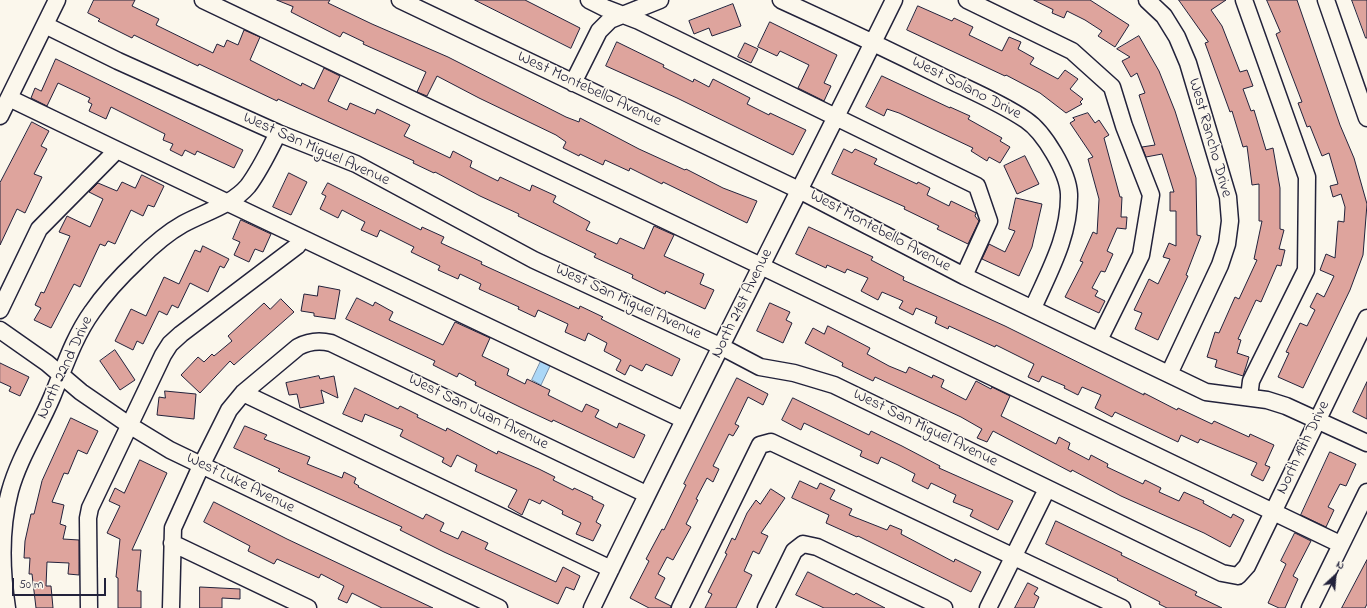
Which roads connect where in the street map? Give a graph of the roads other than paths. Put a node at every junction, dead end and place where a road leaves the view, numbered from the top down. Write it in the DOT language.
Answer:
graph roads {
  1 [pos="57,0"];
  2 [pos="203,0"];
  3 [pos="400,0"];
  4 [pos="589,0"];
  5 [pos="660,0"];
  6 [pos="782,0"];
  7 [pos="894,0"];
  8 [pos="967,0"];
  9 [pos="1147,0"];
  10 [pos="1244,0"];
  11 [pos="1326,0"];
  12 [pos="623,15"];
  13 [pos="45,25"];
  14 [pos="873,42"];
  15 [pos="572,83"];
  16 [pos="9,98"];
  17 [pos="0,116"];
  18 [pos="836,118"];
  19 [pos="1367,118"];
  20 [pos="278,133"];
  21 [pos="116,150"];
  22 [pos="799,190"];
  23 [pos="228,203"];
  24 [pos="302,239"];
  25 [pos="761,266"];
  26 [pos="964,276"];
  27 [pos="1033,308"];
  28 [pos="0,310"];
  29 [pos="1367,318"];
  30 [pos="0,330"];
  31 [pos="1099,340"];
  32 [pos="722,346"];
  33 [pos="60,374"];
  34 [pos="1169,374"];
  35 [pos="243,393"];
  36 [pos="1249,397"];
  37 [pos="684,420"];
  38 [pos="1318,420"];
  39 [pos="129,425"];
  40 [pos="1367,443"];
  41 [pos="200,466"];
  42 [pos="1047,489"];
  43 [pos="1367,492"];
  44 [pos="646,494"];
  45 [pos="1274,512"];
  46 [pos="172,543"];
  47 [pos="1340,544"];
  48 [pos="1013,556"];
  49 [pos="611,569"];
  50 [pos="1238,576"];
  51 [pos="6,608"];
  52 [pos="90,608"];
  53 [pos="171,608"];
  54 [pos="308,608"];
  55 [pos="499,608"];
  56 [pos="592,608"];
  57 [pos="680,608"];
  58 [pos="766,608"];
  59 [pos="944,608"];
  60 [pos="988,608"];
  61 [pos="1122,608"];
  62 [pos="1310,608"];
  1 -- 13 [label="street"];
  2 -- 25 [label="street"];
  3 -- 15 [label="street, West Montebello Avenue"];
  4 -- 12 [label="street"];
  5 -- 12 [label="street"];
  6 -- 14 [label="street, West Solano Drive"];
  7 -- 14 [label="street, North 21st Avenue"];
  8 -- 31 [label="street"];
  9 -- 34 [label="street, West Rancho Drive"];
  10 -- 36 [label="street"];
  11 -- 19 [label="street"];
  12 -- 15 [label="street"];
  12 -- 18 [label="street"];
  13 -- 16 [label="street"];
  13 -- 20 [label="street, West San Miguel Avenue"];
  14 -- 18 [label="street, North 21st Avenue"];
  14 -- 27 [label="street, West Solano Drive"];
  15 -- 22 [label="street, West Montebello Avenue"];
  16 -- 17 [label="street"];
  16 -- 21 [label="street"];
  18 -- 22 [label="street, North 21st Avenue"];
  18 -- 26 [label="street"];
  20 -- 23 [label="street, North 22nd Drive"];
  20 -- 32 [label="street, West San Miguel Avenue"];
  21 -- 23 [label="street"];
  21 -- 28 [label="street"];
  22 -- 25 [label="street, North 21st Avenue"];
  22 -- 26 [label="street, West Montebello Avenue"];
  23 -- 24 [label="street"];
  23 -- 33 [label="street, North 22nd Drive"];
  24 -- 37 [label="street"];
  24 -- 39 [label="street"];
  25 -- 32 [label="street, North 21st Avenue"];
  25 -- 45 [label="street"];
  26 -- 27 [label="street, West Montebello Avenue"];
  27 -- 31 [label="street, West Montebello Avenue"];
  29 -- 38 [label="street, North 19th Drive"];
  30 -- 33 [label="street, West Luke Avenue"];
  31 -- 34 [label="street, West Montebello Avenue"];
  32 -- 37 [label="street, North 21st Avenue"];
  32 -- 42 [label="street, West San Miguel Avenue"];
  33 -- 39 [label="street, West Luke Avenue"];
  33 -- 51 [label="street, North 22nd Drive"];
  34 -- 36 [label="street, West Montebello Avenue"];
  35 -- 41 [label="street"];
  35 -- 44 [label="street, West San Juan Avenue"];
  35 -- 49 [label="street"];
  36 -- 38 [label="street, West Montebello Avenue"];
  37 -- 44 [label="street, North 21st Avenue"];
  38 -- 40 [label="street, West Montebello Avenue"];
  38 -- 45 [label="street, North 19th Drive"];
  39 -- 41 [label="street, West Luke Avenue"];
  39 -- 52 [label="street"];
  41 -- 46 [label="street"];
  41 -- 55 [label="street, West Luke Avenue"];
  42 -- 48 [label="street"];
  42 -- 50 [label="street, West San Miguel Avenue"];
  43 -- 47 [label="street"];
  44 -- 49 [label="street, North 21st Avenue"];
  45 -- 47 [label="street"];
  45 -- 50 [label="street, North 19th Drive"];
  46 -- 53 [label="street"];
  46 -- 54 [label="street"];
  47 -- 62 [label="street"];
  48 -- 57 [label="street"];
  48 -- 60 [label="street"];
  48 -- 61 [label="street"];
  49 -- 56 [label="street, North 21st Avenue"];
  58 -- 59 [label="street"];
}
